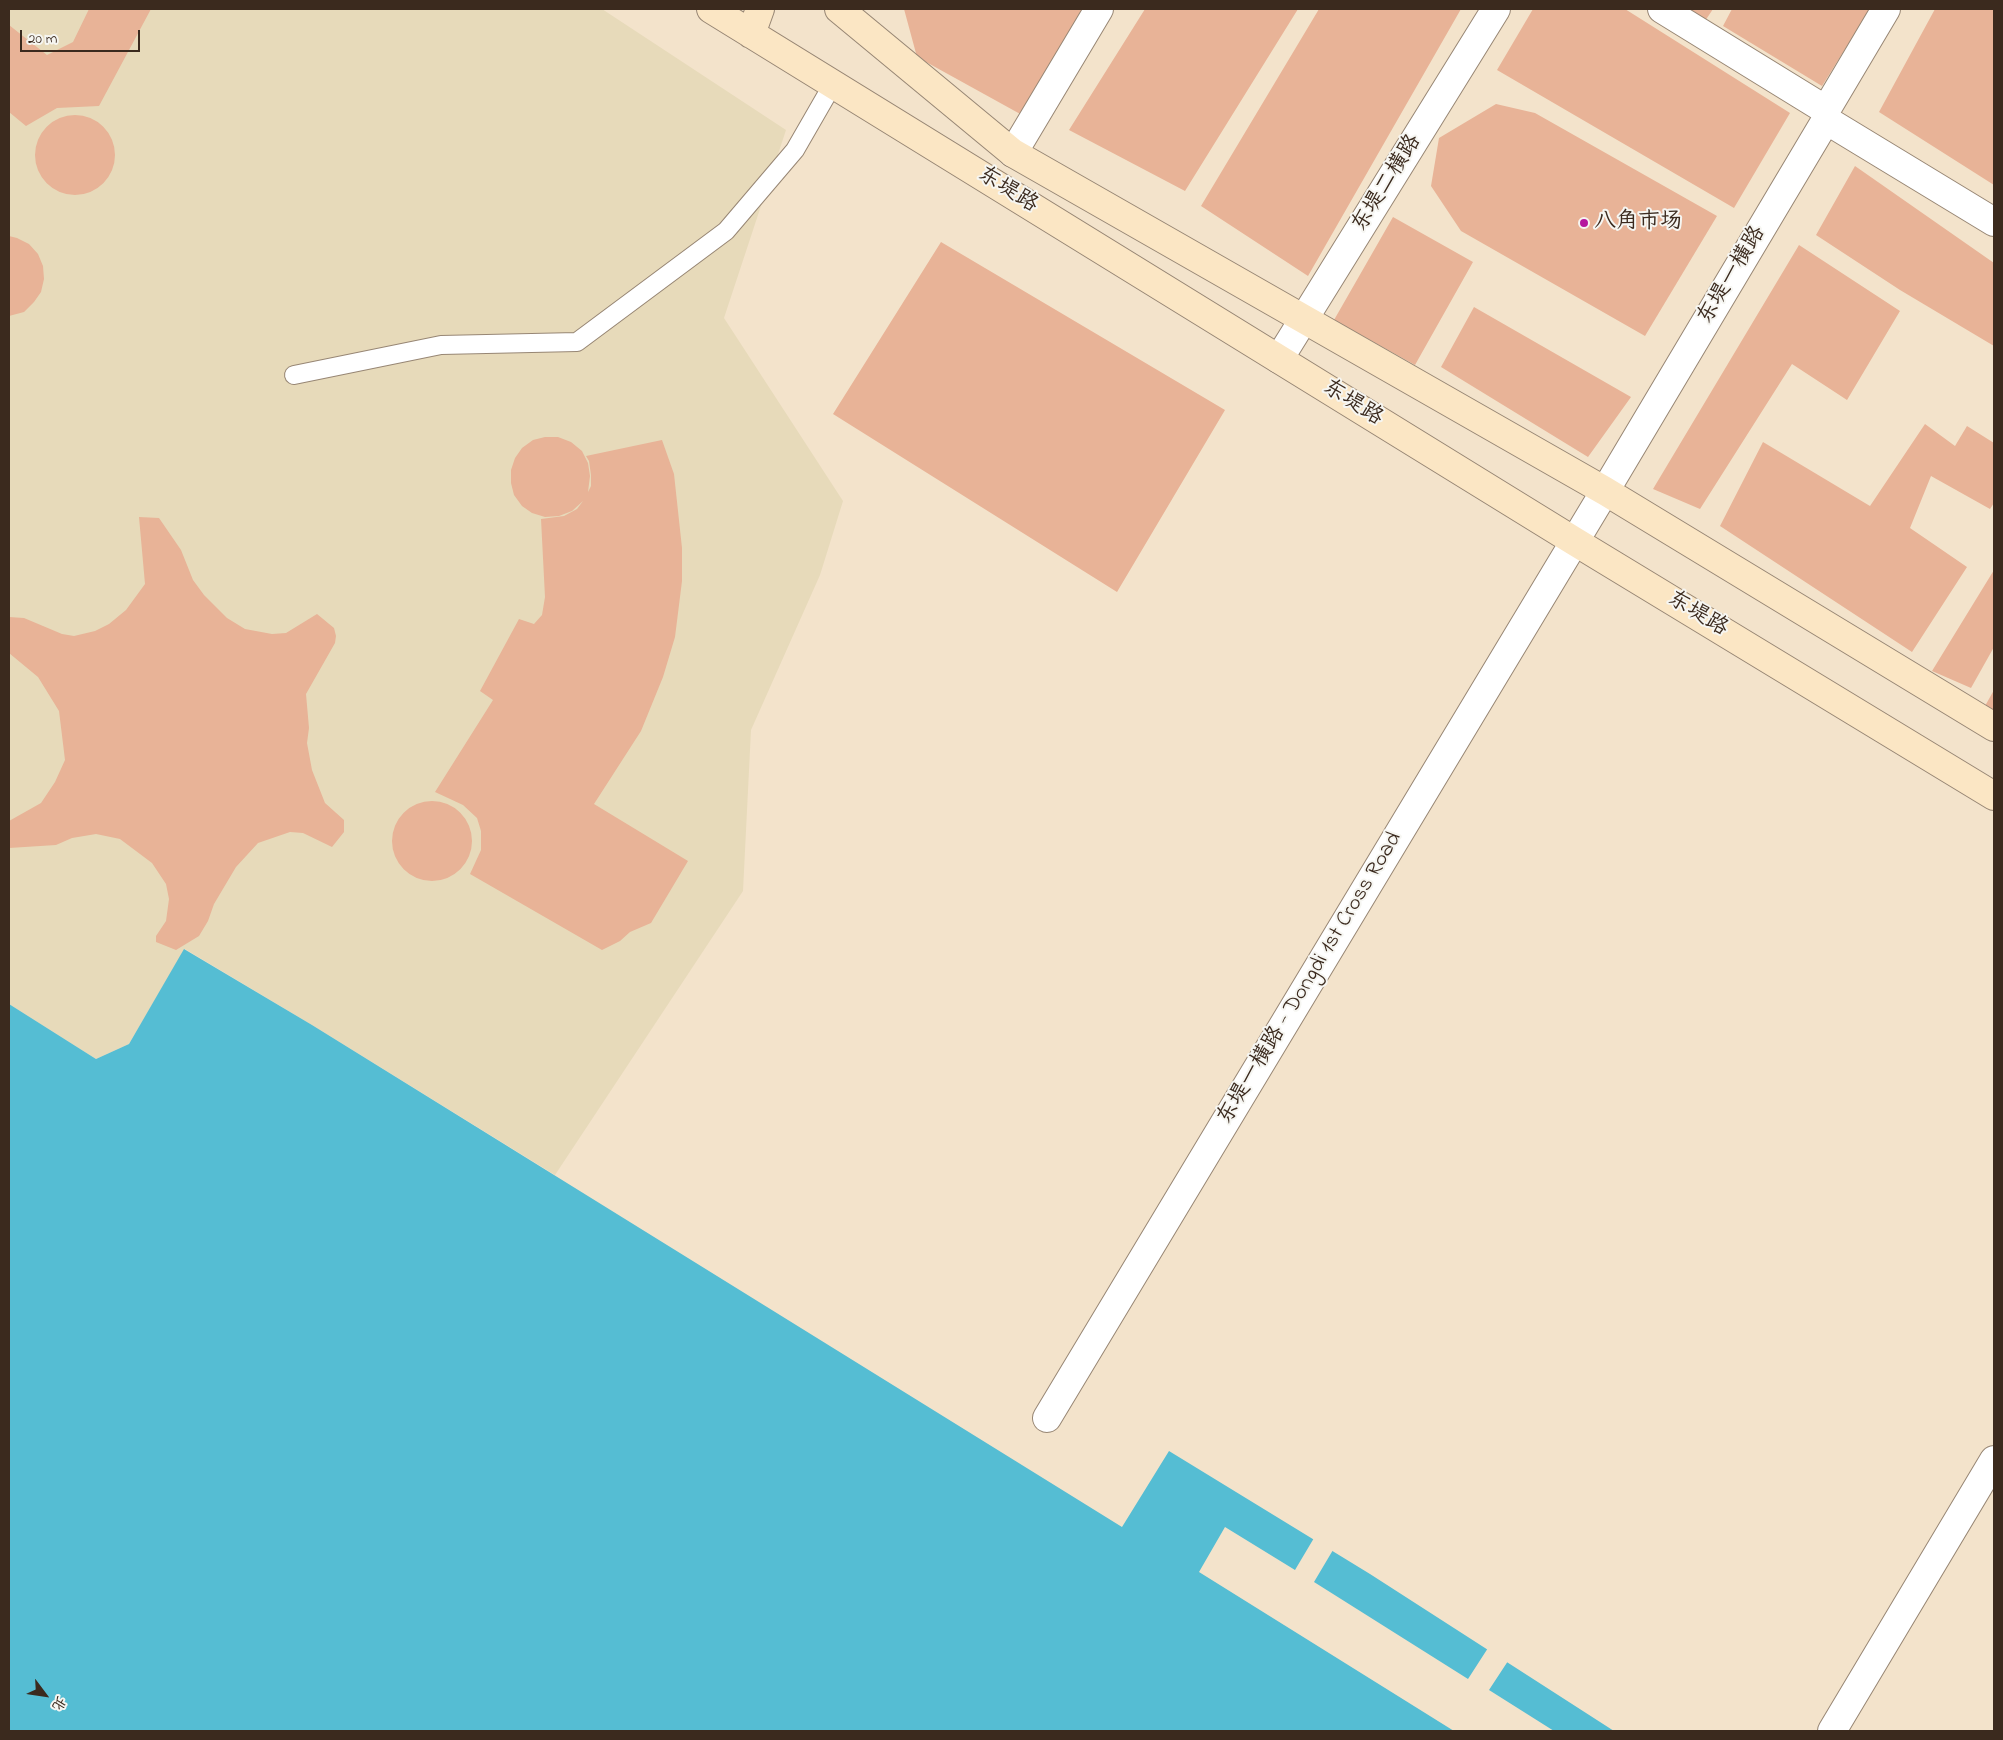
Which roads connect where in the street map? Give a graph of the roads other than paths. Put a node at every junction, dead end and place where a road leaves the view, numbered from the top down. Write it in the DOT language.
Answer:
graph roads {
  1 [pos="711,9"];
  2 [pos="839,9"];
  3 [pos="1099,9"];
  4 [pos="1496,9"];
  5 [pos="1662,9"];
  6 [pos="1886,9"];
  7 [pos="755,21"];
  8 [pos="833,84"];
  9 [pos="1826,115"];
  10 [pos="1013,153"];
  11 [pos="1994,222"];
  12 [pos="1305,320"];
  13 [pos="1279,359"];
  14 [pos="294,374"];
  15 [pos="1605,491"];
  16 [pos="1574,541"];
  17 [pos="1994,727"];
  18 [pos="1994,796"];
  19 [pos="1047,1418"];
  20 [pos="1994,1460"];
  21 [pos="1832,1731"];
  1 -- 7 [label="main road, 东堤路"];
  2 -- 10 [label="main road, 东堤路"];
  3 -- 10 [label="street"];
  4 -- 12 [label="street, 东堤二横路"];
  5 -- 9 [label="street"];
  6 -- 9 [label="street, 东堤一横路"];
  7 -- 8 [label="main road, 东堤路"];
  8 -- 13 [label="main road, 东堤路"];
  8 -- 14 [label="lane"];
  9 -- 11 [label="street"];
  9 -- 15 [label="street, 东堤一横路"];
  10 -- 12 [label="main road, 东堤路"];
  12 -- 13 [label="street, 东堤二横路"];
  12 -- 15 [label="main road, 东堤路"];
  13 -- 16 [label="main road, 东堤路"];
  15 -- 16 [label="street, 东堤一横路"];
  15 -- 17 [label="main road, 东堤路"];
  16 -- 18 [label="main road, 东堤路"];
  16 -- 19 [label="street, 东堤一横路 - Dongdi 1st Cross Road"];
  20 -- 21 [label="street"];
}
